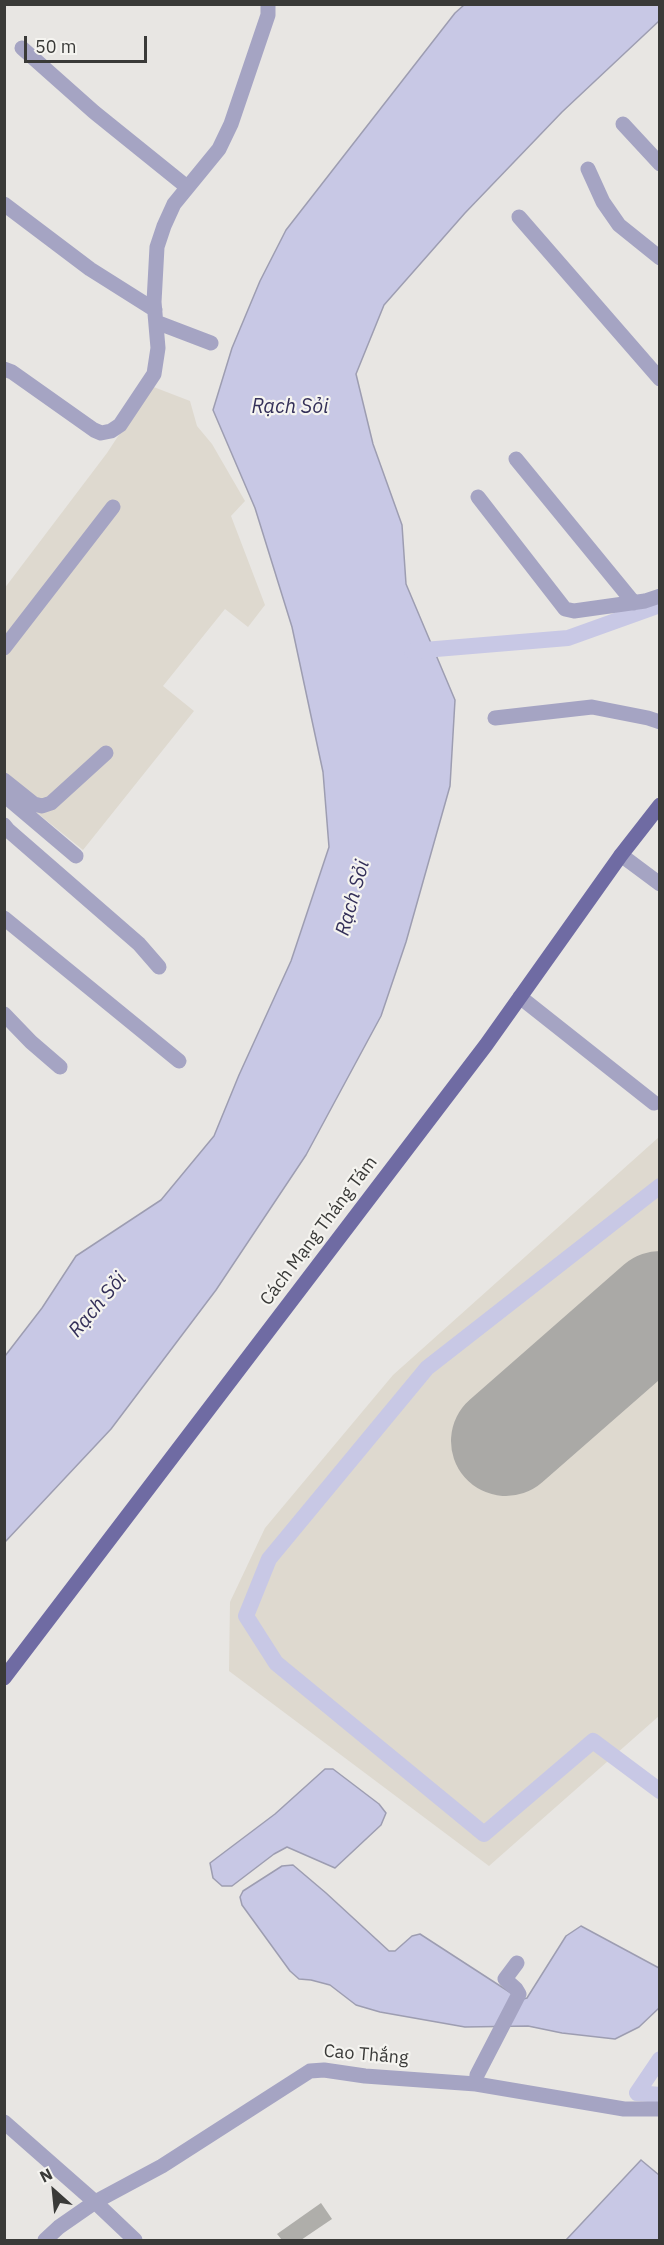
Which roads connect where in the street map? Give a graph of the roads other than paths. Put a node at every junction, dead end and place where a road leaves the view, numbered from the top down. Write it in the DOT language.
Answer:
graph roads {
  1 [pos="268,4"];
  2 [pos="22,48"];
  3 [pos="623,124"];
  4 [pos="660,164"];
  5 [pos="588,169"];
  6 [pos="187,187"];
  7 [pos="4,204"];
  8 [pos="519,217"];
  9 [pos="660,258"];
  10 [pos="155,316"];
  11 [pos="211,343"];
  12 [pos="4,369"];
  13 [pos="660,379"];
  14 [pos="516,459"];
  15 [pos="478,497"];
  16 [pos="113,507"];
  17 [pos="660,596"];
  18 [pos="634,603"];
  19 [pos="4,648"];
  20 [pos="495,718"];
  21 [pos="660,722"];
  22 [pos="106,753"];
  23 [pos="4,780"];
  24 [pos="6,802"];
  25 [pos="660,805"];
  26 [pos="4,825"];
  27 [pos="621,855"];
  28 [pos="76,856"];
  29 [pos="660,884"];
  30 [pos="4,918"];
  31 [pos="159,967"];
  32 [pos="520,997"];
  33 [pos="4,1014"];
  34 [pos="179,1061"];
  35 [pos="60,1067"];
  36 [pos="654,1103"];
  37 [pos="4,1678"];
  38 [pos="517,1963"];
  39 [pos="476,2079"];
  40 [pos="660,2109"];
  41 [pos="4,2122"];
  42 [pos="95,2202"];
  43 [pos="45,2241"];
  44 [pos="135,2241"];
  1 -- 6 [label="street"];
  2 -- 6 [label="street"];
  3 -- 4 [label="street"];
  5 -- 9 [label="street"];
  6 -- 10 [label="street"];
  7 -- 10 [label="street"];
  8 -- 13 [label="street"];
  10 -- 11 [label="street"];
  10 -- 12 [label="street"];
  14 -- 18 [label="street"];
  15 -- 18 [label="street"];
  16 -- 19 [label="street"];
  17 -- 18 [label="street"];
  20 -- 21 [label="street"];
  22 -- 23 [label="street"];
  24 -- 28 [label="street"];
  25 -- 27 [label="main road, Cách Mạng Tháng Tám"];
  26 -- 31 [label="street"];
  27 -- 29 [label="street"];
  27 -- 32 [label="main road, Cách Mạng Tháng Tám"];
  30 -- 34 [label="street"];
  32 -- 36 [label="street"];
  32 -- 37 [label="main road, Cách Mạng Tháng Tám"];
  33 -- 35 [label="street"];
  38 -- 39 [label="street"];
  39 -- 40 [label="street, Cao Thắng"];
  39 -- 42 [label="street, Cao Thắng"];
  41 -- 42 [label="street"];
  42 -- 43 [label="street, Cao Thắng"];
  42 -- 44 [label="street"];
}
